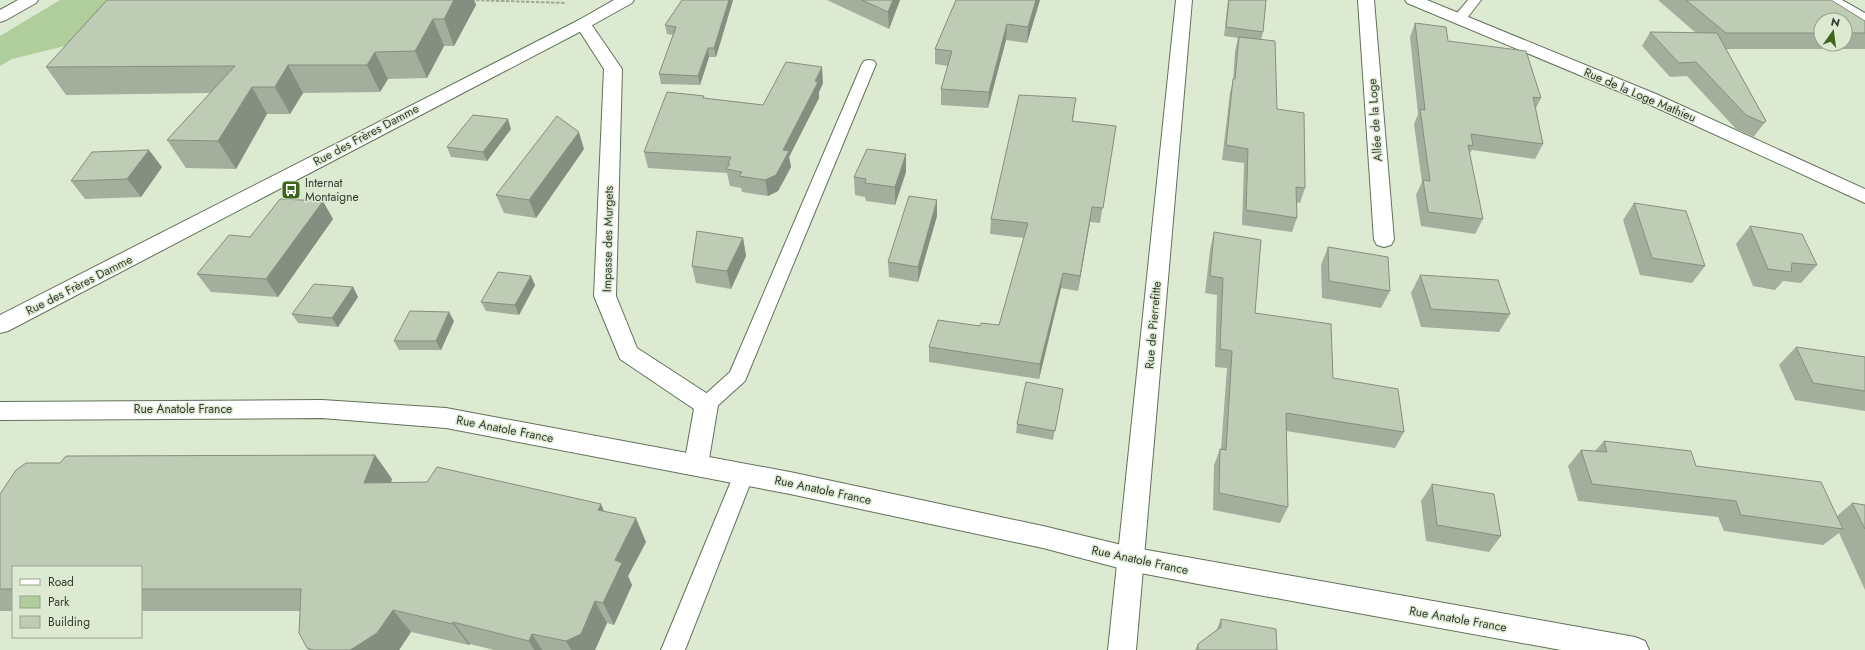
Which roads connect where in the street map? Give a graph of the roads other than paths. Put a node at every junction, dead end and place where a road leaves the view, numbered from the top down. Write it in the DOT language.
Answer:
graph roads {
  1 [pos="30,0"];
  2 [pos="1184,0"];
  3 [pos="1366,0"];
  4 [pos="1413,0"];
  5 [pos="1475,0"];
  6 [pos="1830,0"];
  7 [pos="622,2"];
  8 [pos="0,17"];
  9 [pos="1459,19"];
  10 [pos="1865,20"];
  11 [pos="583,24"];
  12 [pos="869,64"];
  13 [pos="1865,197"];
  14 [pos="1384,240"];
  15 [pos="0,325"];
  16 [pos="706,405"];
  17 [pos="1,410"];
  18 [pos="696,465"];
  19 [pos="744,474"];
  20 [pos="1130,559"];
  21 [pos="673,650"];
  22 [pos="1122,650"];
  23 [pos="1635,650"];
  1 -- 8 [label="street"];
  2 -- 20 [label="street, Rue de Pierrefitte"];
  3 -- 14 [label="street, Allée de la Loge"];
  4 -- 9 [label="street, Rue de la Loge Mathieu"];
  5 -- 9 [label="lane"];
  6 -- 10 [label="street"];
  7 -- 11 [label="street, Rue des Frères Damme"];
  9 -- 13 [label="street, Rue de la Loge Mathieu"];
  11 -- 15 [label="street, Rue des Frères Damme"];
  11 -- 16 [label="street, Impasse des Murgets"];
  12 -- 16 [label="lane"];
  16 -- 18 [label="street"];
  17 -- 18 [label="street, Rue Anatole France"];
  18 -- 19 [label="street, Rue Anatole France"];
  19 -- 20 [label="street, Rue Anatole France"];
  19 -- 21 [label="lane"];
  20 -- 22 [label="street, Rue de Pierrefitte"];
  20 -- 23 [label="street, Rue Anatole France"];
}
